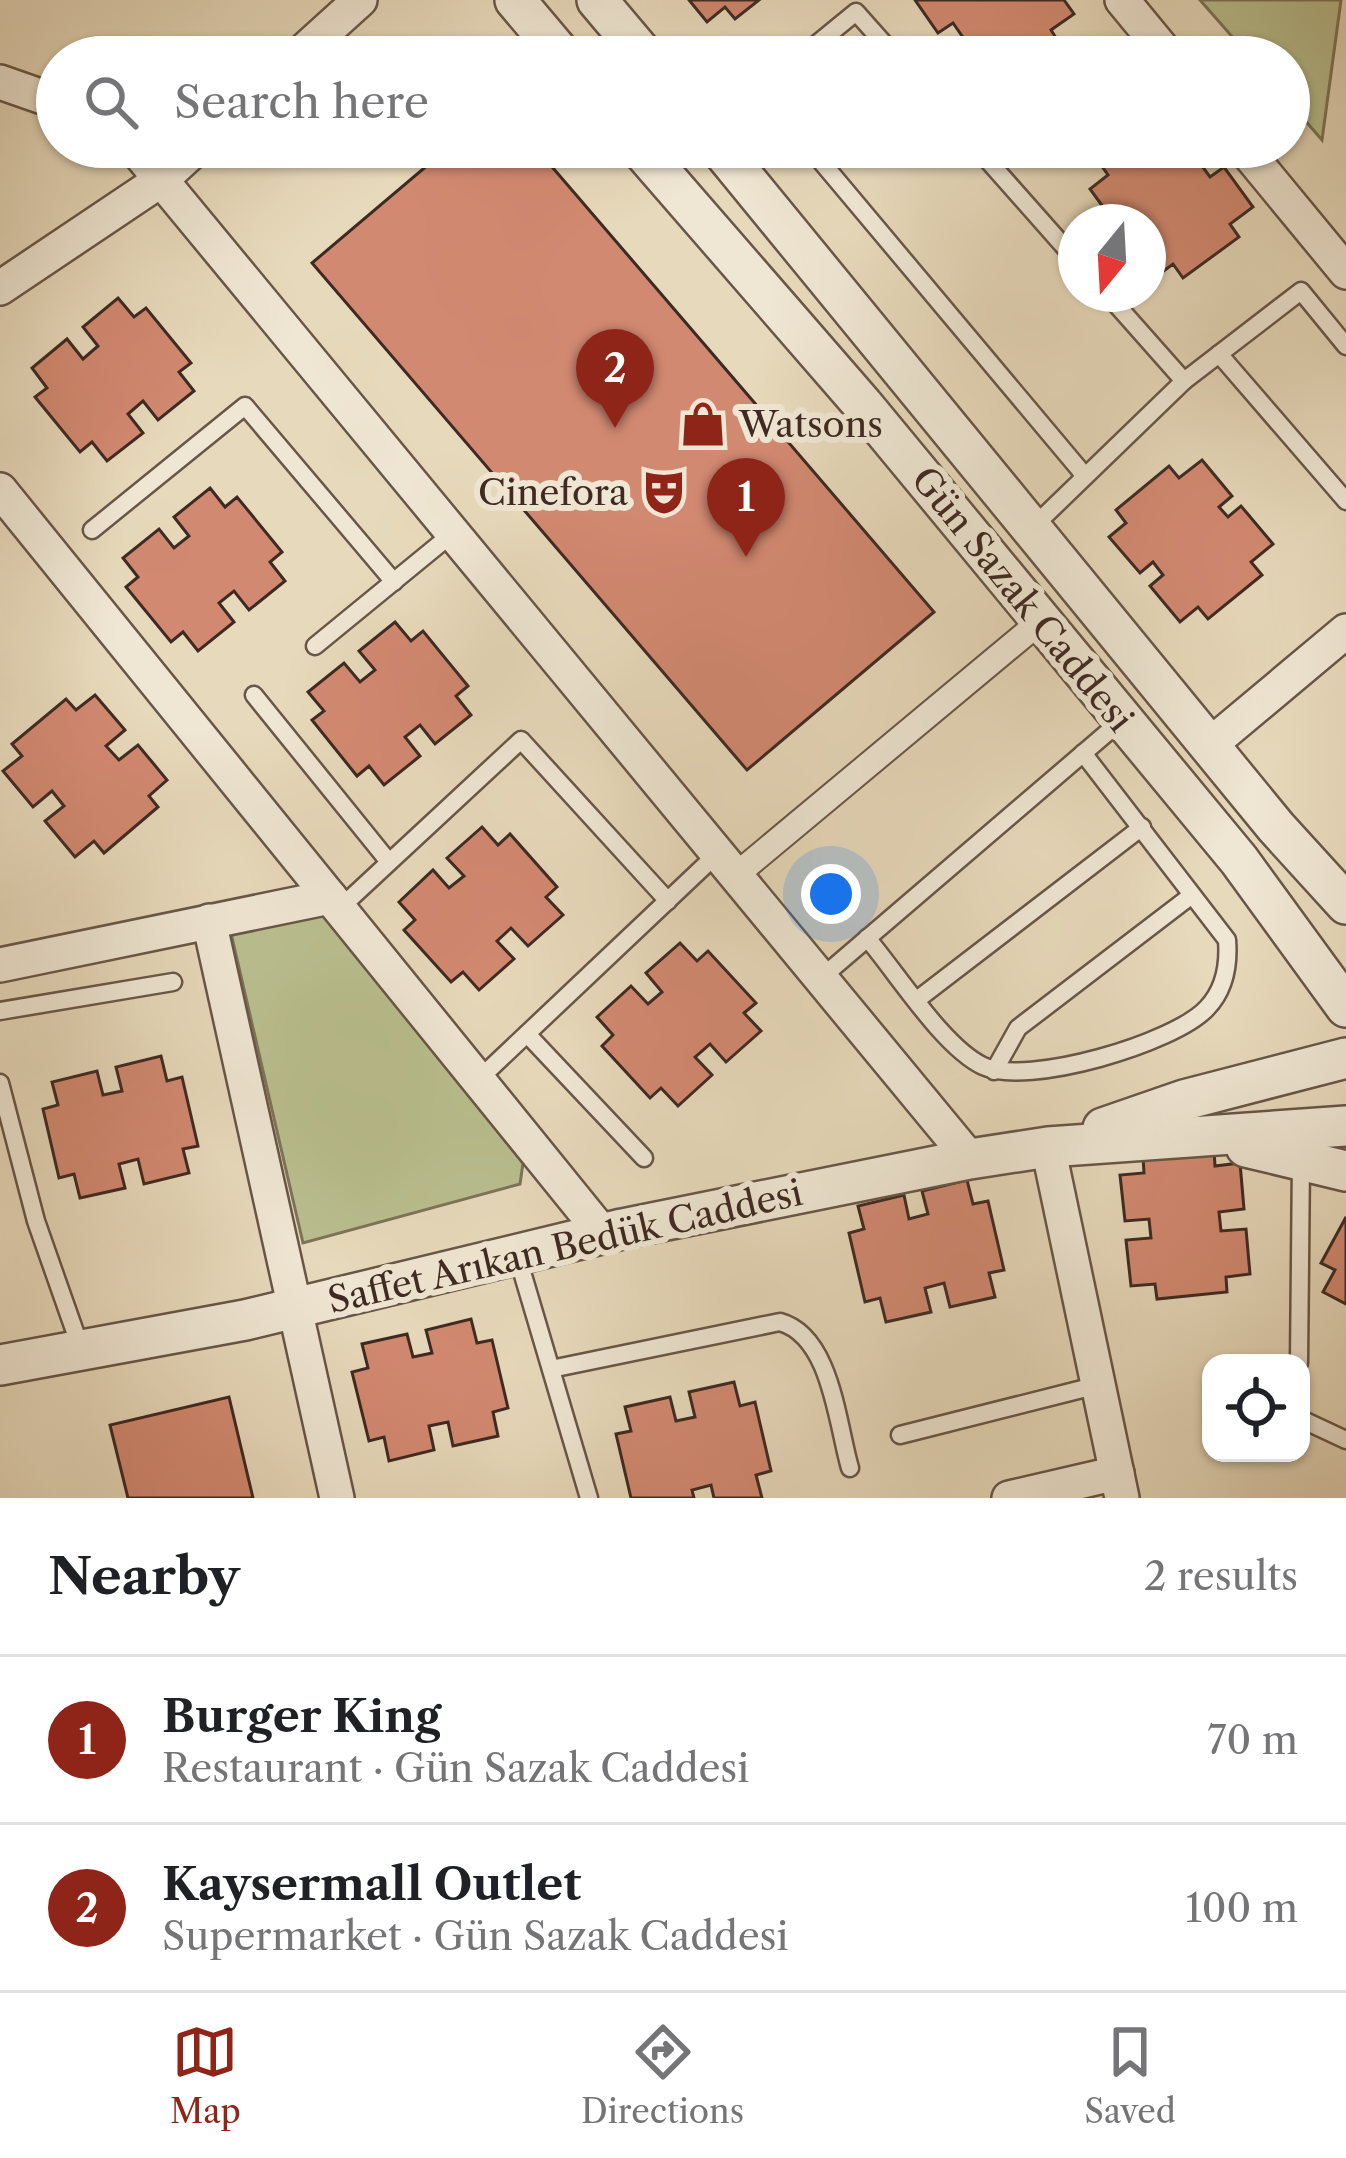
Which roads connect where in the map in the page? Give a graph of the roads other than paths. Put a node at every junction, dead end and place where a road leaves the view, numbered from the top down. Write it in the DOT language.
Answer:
graph roads {
  1 [pos="360,0"];
  2 [pos="515,0"];
  3 [pos="597,0"];
  4 [pos="1122,0"];
  5 [pos="320,36"];
  6 [pos="545,36"];
  7 [pos="627,36"];
  8 [pos="827,36"];
  9 [pos="877,36"];
  10 [pos="1152,36"];
  11 [pos="0,82"];
  12 [pos="36,95"];
  13 [pos="151,168"];
  14 [pos="174,168"];
  15 [pos="657,168"];
  16 [pos="736,168"];
  17 [pos="827,168"];
  18 [pos="995,168"];
  19 [pos="1260,168"];
  20 [pos="161,180"];
  21 [pos="1058,240"];
  22 [pos="1346,272"];
  23 [pos="0,287"];
  24 [pos="1123,312"];
  25 [pos="1346,346"];
  26 [pos="1219,354"];
  27 [pos="1184,381"];
  28 [pos="1085,476"];
  29 [pos="0,490"];
  30 [pos="1346,501"];
  31 [pos="1032,527"];
  32 [pos="92,530"];
  33 [pos="453,533"];
  34 [pos="394,582"];
  35 [pos="1042,620"];
  36 [pos="1346,631"];
  37 [pos="315,646"];
  38 [pos="254,694"];
  39 [pos="1122,720"];
  40 [pos="1210,744"];
  41 [pos="1083,753"];
  42 [pos="1142,827"];
  43 [pos="389,862"];
  44 [pos="727,864"];
  45 [pos="1308,865"];
  46 [pos="1346,890"];
  47 [pos="1192,895"];
  48 [pos="668,901"];
  49 [pos="335,903"];
  50 [pos="1346,904"];
  51 [pos="209,921"];
  52 [pos="867,938"];
  53 [pos="0,965"];
  54 [pos="821,978"];
  55 [pos="172,982"];
  56 [pos="918,999"];
  57 [pos="1346,1007"];
  58 [pos="0,1011"];
  59 [pos="527,1034"];
  60 [pos="1346,1058"];
  61 [pos="994,1071"];
  62 [pos="478,1080"];
  63 [pos="0,1083"];
  64 [pos="1346,1126"];
  65 [pos="1132,1140"];
  66 [pos="1048,1147"];
  67 [pos="644,1158"];
  68 [pos="1301,1158"];
  69 [pos="970,1160"];
  70 [pos="1346,1171"];
  71 [pos="603,1234"];
  72 [pos="516,1254"];
  73 [pos="295,1308"];
  74 [pos="82,1350"];
  75 [pos="1299,1354"];
  76 [pos="0,1365"];
  77 [pos="550,1369"];
  78 [pos="1098,1385"];
  79 [pos="1310,1423"];
  80 [pos="900,1435"];
  81 [pos="1346,1440"];
  82 [pos="850,1468"];
  83 [pos="1119,1486"];
  84 [pos="337,1498"];
  85 [pos="589,1498"];
  86 [pos="1009,1498"];
  1 -- 5 [label="street"];
  2 -- 6 [label="street"];
  3 -- 7 [label="street"];
  4 -- 10 [label="street"];
  8 -- 9 [label="lane"];
  11 -- 12 [label="street"];
  13 -- 20 [label="street"];
  14 -- 20 [label="street"];
  15 -- 35 [label="street, Gün Sazak Caddesi"];
  16 -- 31 [label="street, Gün Sazak Caddesi"];
  17 -- 28 [label="lane"];
  18 -- 21 [label="lane"];
  19 -- 22 [label="street"];
  20 -- 23 [label="street"];
  20 -- 33 [label="street"];
  24 -- 27 [label="lane"];
  25 -- 26 [label="lane"];
  26 -- 27 [label="lane"];
  26 -- 30 [label="lane"];
  27 -- 28 [label="lane"];
  28 -- 31 [label="lane"];
  29 -- 49 [label="street"];
  31 -- 40 [label="street, Gün Sazak Caddesi"];
  32 -- 34 [label="lane"];
  33 -- 34 [label="lane"];
  33 -- 44 [label="street"];
  34 -- 37 [label="lane"];
  35 -- 39 [label="street, Gün Sazak Caddesi"];
  35 -- 44 [label="street"];
  36 -- 40 [label="street"];
  38 -- 43 [label="lane"];
  39 -- 41 [label="lane"];
  39 -- 57 [label="street, Gün Sazak Caddesi"];
  40 -- 45 [label="street, Gün Sazak Caddesi"];
  41 -- 42 [label="lane"];
  41 -- 52 [label="lane"];
  42 -- 47 [label="lane"];
  42 -- 56 [label="lane"];
  43 -- 48 [label="lane"];
  43 -- 49 [label="lane"];
  44 -- 48 [label="lane"];
  44 -- 54 [label="street"];
  45 -- 46 [label="street"];
  45 -- 50 [label="street, Gün Sazak Caddesi"];
  47 -- 61 [label="lane"];
  47 -- 61 [label="lane"];
  48 -- 59 [label="lane"];
  49 -- 51 [label="street"];
  49 -- 62 [label="street"];
  51 -- 53 [label="street"];
  51 -- 73 [label="street"];
  52 -- 54 [label="lane"];
  52 -- 56 [label="lane"];
  54 -- 69 [label="street"];
  55 -- 58 [label="lane"];
  56 -- 61 [label="lane"];
  59 -- 62 [label="lane"];
  59 -- 67 [label="lane"];
  60 -- 66 [label="street"];
  62 -- 71 [label="street"];
  63 -- 74 [label="lane"];
  64 -- 65 [label="street"];
  65 -- 66 [label="street, Saffet Arıkan Bedük Caddesi"];
  65 -- 68 [label="street"];
  66 -- 69 [label="street, Saffet Arıkan Bedük Caddesi"];
  66 -- 78 [label="street"];
  68 -- 70 [label="street"];
  68 -- 75 [label="lane"];
  69 -- 71 [label="street, Saffet Arıkan Bedük Caddesi"];
  71 -- 72 [label="street, Saffet Arıkan Bedük Caddesi"];
  72 -- 73 [label="street, Saffet Arıkan Bedük Caddesi"];
  72 -- 77 [label="lane"];
  73 -- 74 [label="street, Saffet Arıkan Bedük Caddesi"];
  73 -- 84 [label="street"];
  74 -- 76 [label="street, Saffet Arıkan Bedük Caddesi"];
  77 -- 82 [label="lane"];
  77 -- 85 [label="lane"];
  78 -- 80 [label="lane"];
  78 -- 83 [label="street"];
  79 -- 81 [label="lane"];
  83 -- 86 [label="street"];
}
